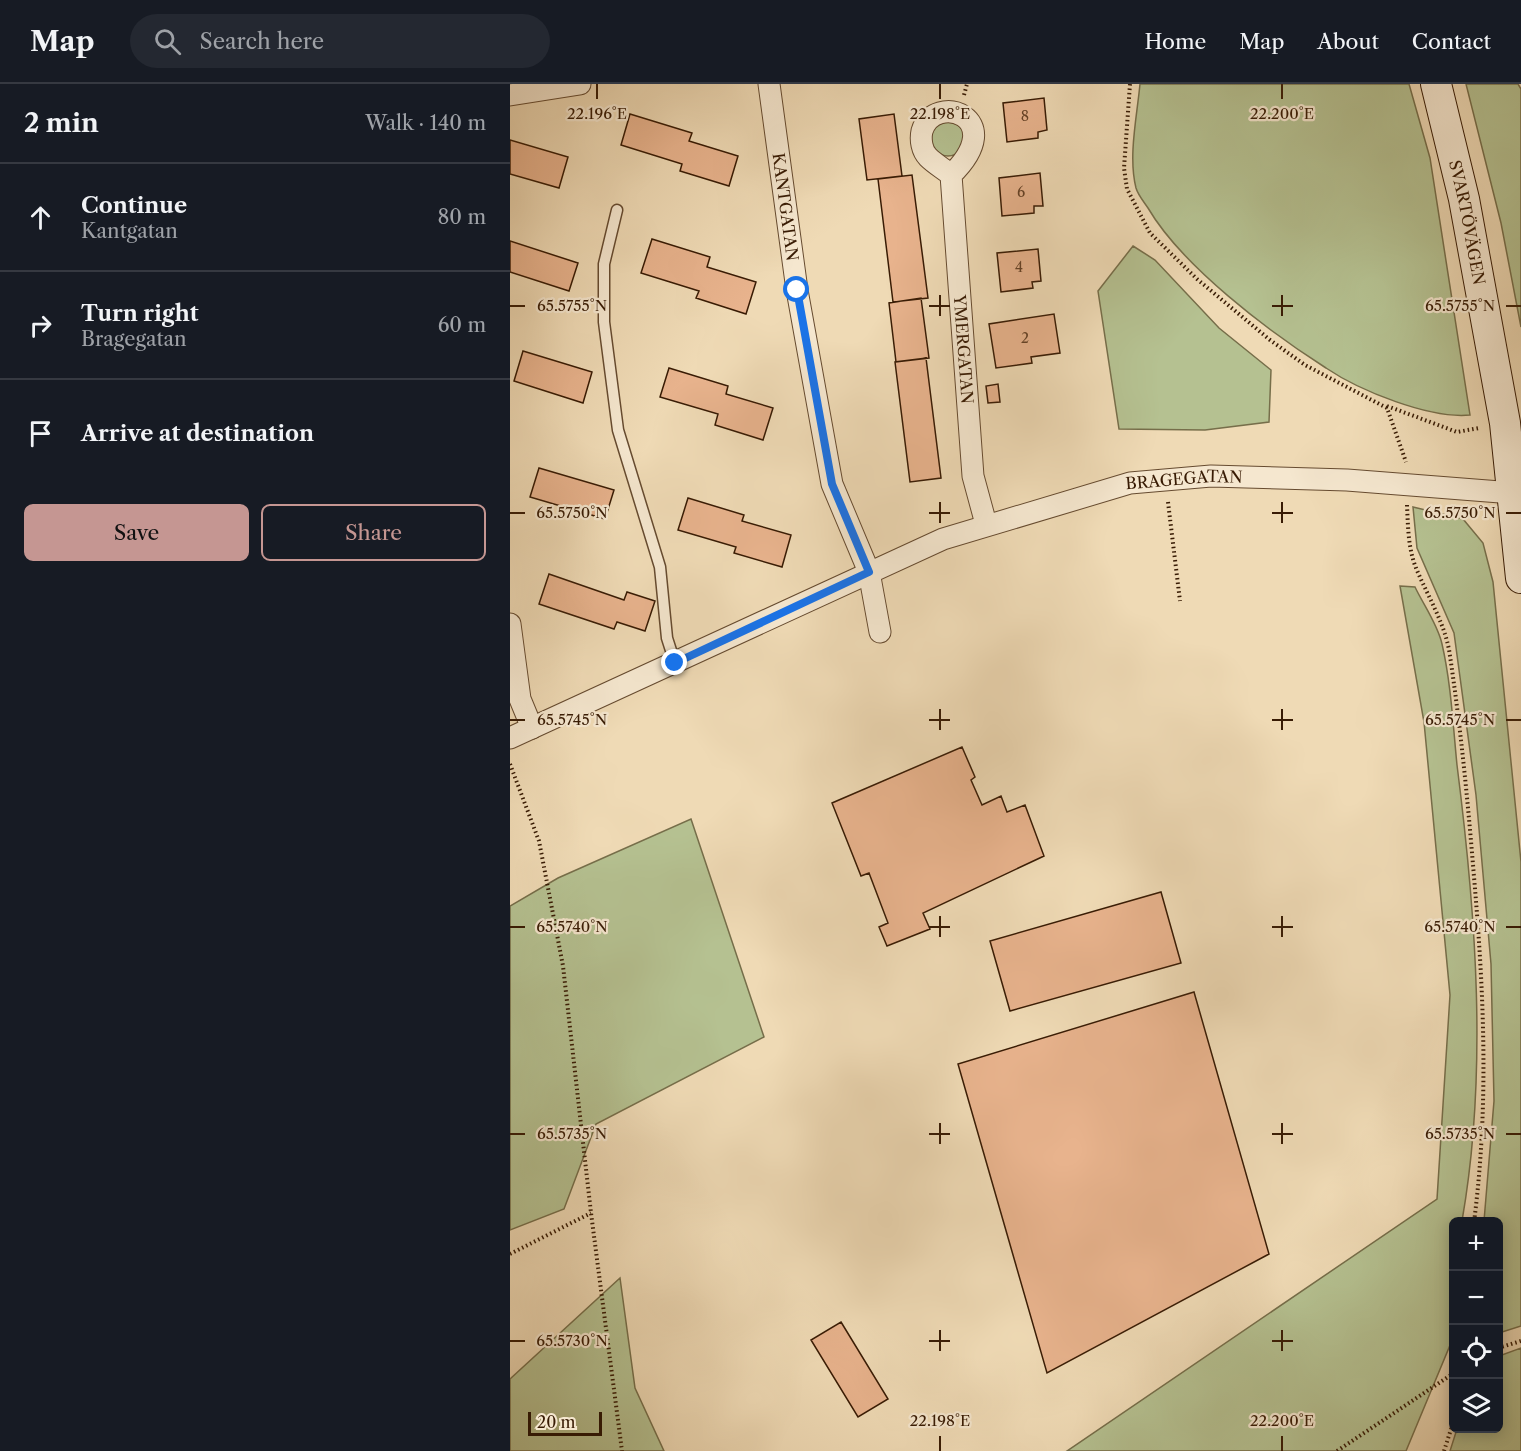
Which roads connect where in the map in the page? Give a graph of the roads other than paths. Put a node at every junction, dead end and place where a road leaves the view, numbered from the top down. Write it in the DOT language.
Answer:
graph roads {
  1 [pos="580,84"];
  2 [pos="769,84"];
  3 [pos="1436,84"];
  4 [pos="510,95"];
  5 [pos="951,175"];
  6 [pos="617,210"];
  7 [pos="1513,493"];
  8 [pos="986,524"];
  9 [pos="869,572"];
  10 [pos="1521,578"];
  11 [pos="510,624"];
  12 [pos="880,632"];
  13 [pos="675,663"];
  14 [pos="532,728"];
  15 [pos="510,738"];
  1 -- 4 [label="street"];
  2 -- 9 [label="street, KANTGATAN"];
  3 -- 7 [label="main road, SVARTÖVÄGEN"];
  5 -- 8 [label="street, YMERGATAN"];
  6 -- 13 [label="lane"];
  7 -- 8 [label="street, BRAGEGATAN"];
  7 -- 10 [label="main road, SVARTÖVÄGEN"];
  8 -- 9 [label="street, BRAGEGATAN"];
  9 -- 12 [label="street"];
  9 -- 13 [label="street, BRAGEGATAN"];
  11 -- 14 [label="street"];
  13 -- 14 [label="street, BRAGEGATAN"];
  14 -- 15 [label="street, BRAGEGATAN"];
}
